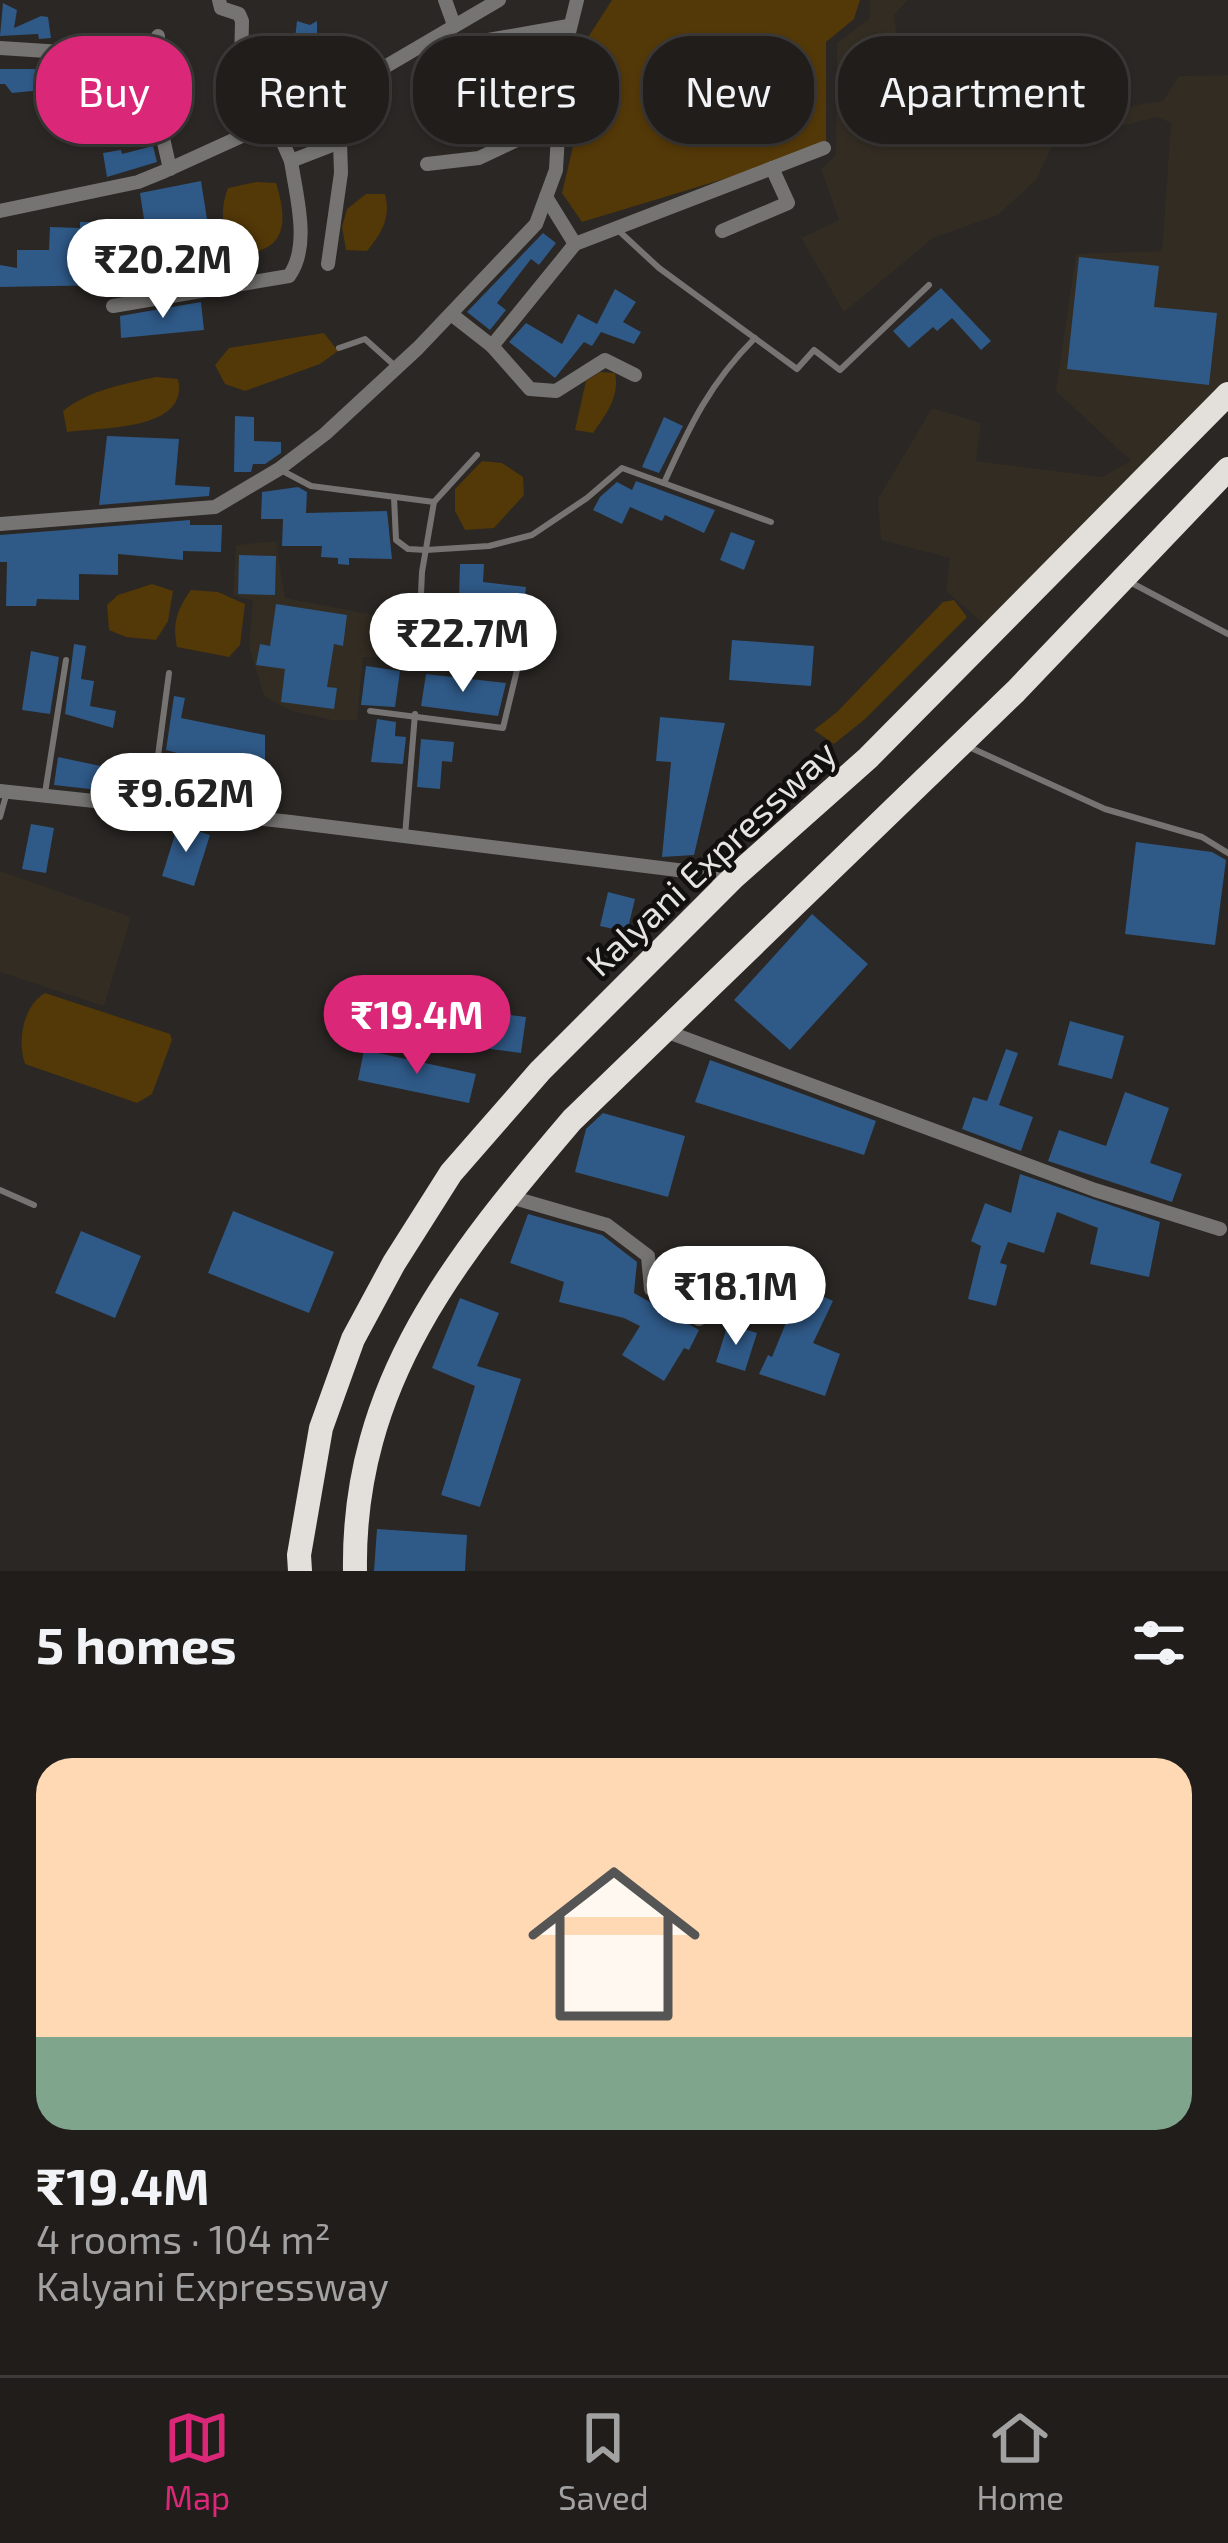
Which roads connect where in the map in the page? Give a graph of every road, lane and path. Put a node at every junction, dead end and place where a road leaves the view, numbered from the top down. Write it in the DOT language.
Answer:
graph roads {
  1 [pos="219,0"];
  2 [pos="445,0"];
  3 [pos="500,0"];
  4 [pos="577,0"];
  5 [pos="454,25"];
  6 [pos="568,26"];
  7 [pos="158,35"];
  8 [pos="242,36"];
  9 [pos="511,36"];
  10 [pos="566,36"];
  11 [pos="0,48"];
  12 [pos="36,50"];
  13 [pos="389,63"];
  14 [pos="221,144"];
  15 [pos="284,144"];
  16 [pos="335,144"];
  17 [pos="340,144"];
  18 [pos="507,144"];
  19 [pos="558,144"];
  20 [pos="824,148"];
  21 [pos="291,161"];
  22 [pos="427,164"];
  23 [pos="772,167"];
  24 [pos="170,169"];
  25 [pos="546,197"];
  26 [pos="0,211"];
  27 [pos="614,226"];
  28 [pos="722,231"];
  29 [pos="575,244"];
  30 [pos="328,263"];
  31 [pos="929,285"];
  32 [pos="113,305"];
  33 [pos="451,314"];
  34 [pos="755,338"];
  35 [pos="492,346"];
  36 [pos="339,348"];
  37 [pos="397,368"];
  38 [pos="634,375"];
  39 [pos="1228,394"];
  40 [pos="477,455"];
  41 [pos="279,469"];
  42 [pos="1228,469"];
  43 [pos="664,483"];
  44 [pos="394,497"];
  45 [pos="434,502"];
  46 [pos="771,521"];
  47 [pos="0,524"];
  48 [pos="426,550"];
  49 [pos="1125,579"];
  50 [pos="1228,634"];
  51 [pos="419,638"];
  52 [pos="66,660"];
  53 [pos="517,670"];
  54 [pos="169,673"];
  55 [pos="370,711"];
  56 [pos="415,714"];
  57 [pos="960,744"];
  58 [pos="3,791"];
  59 [pos="44,796"];
  60 [pos="214,814"];
  61 [pos="0,817"];
  62 [pos="405,838"];
  63 [pos="1228,853"];
  64 [pos="734,878"];
  65 [pos="665,1031"];
  66 [pos="0,1190"];
  67 [pos="508,1196"];
  68 [pos="34,1205"];
  69 [pos="1220,1229"];
  70 [pos="699,1318"];
  71 [pos="300,1571"];
  72 [pos="355,1571"];
  1 -- 8 [label="street"];
  2 -- 5 [label="street"];
  3 -- 5 [label="street"];
  4 -- 6 [label="street"];
  5 -- 13 [label="street"];
  6 -- 9 [label="street"];
  6 -- 10 [label="street"];
  7 -- 24 [label="street"];
  11 -- 12 [label="street"];
  14 -- 24 [label="street"];
  15 -- 21 [label="street"];
  16 -- 21 [label="street"];
  17 -- 30 [label="street"];
  18 -- 22 [label="street"];
  19 -- 25 [label="street"];
  20 -- 23 [label="street"];
  21 -- 32 [label="street"];
  23 -- 27 [label="street"];
  23 -- 28 [label="street"];
  24 -- 26 [label="street"];
  25 -- 29 [label="street"];
  25 -- 33 [label="street"];
  27 -- 29 [label="street"];
  27 -- 34 [label="lane"];
  29 -- 35 [label="street"];
  31 -- 34 [label="lane"];
  33 -- 35 [label="street"];
  33 -- 37 [label="street"];
  34 -- 43 [label="lane"];
  35 -- 38 [label="street"];
  36 -- 37 [label="lane"];
  37 -- 41 [label="street"];
  39 -- 64 [label="highway, Kalyani Expressway"];
  40 -- 45 [label="lane"];
  41 -- 44 [label="lane"];
  41 -- 47 [label="street"];
  42 -- 49 [label="highway"];
  43 -- 46 [label="lane"];
  43 -- 48 [label="lane"];
  44 -- 45 [label="lane"];
  44 -- 48 [label="lane"];
  45 -- 48 [label="lane"];
  48 -- 51 [label="lane"];
  49 -- 50 [label="lane"];
  49 -- 57 [label="highway"];
  52 -- 59 [label="lane"];
  53 -- 56 [label="lane"];
  54 -- 60 [label="lane"];
  55 -- 56 [label="lane"];
  56 -- 62 [label="lane"];
  57 -- 63 [label="lane"];
  57 -- 65 [label="highway"];
  58 -- 59 [label="street"];
  58 -- 61 [label="lane"];
  59 -- 60 [label="street"];
  60 -- 62 [label="street"];
  62 -- 64 [label="street"];
  64 -- 71 [label="highway, Kalyani Expressway"];
  65 -- 67 [label="highway"];
  65 -- 69 [label="street"];
  66 -- 68 [label="lane"];
  67 -- 70 [label="street"];
  67 -- 72 [label="highway"];
}
